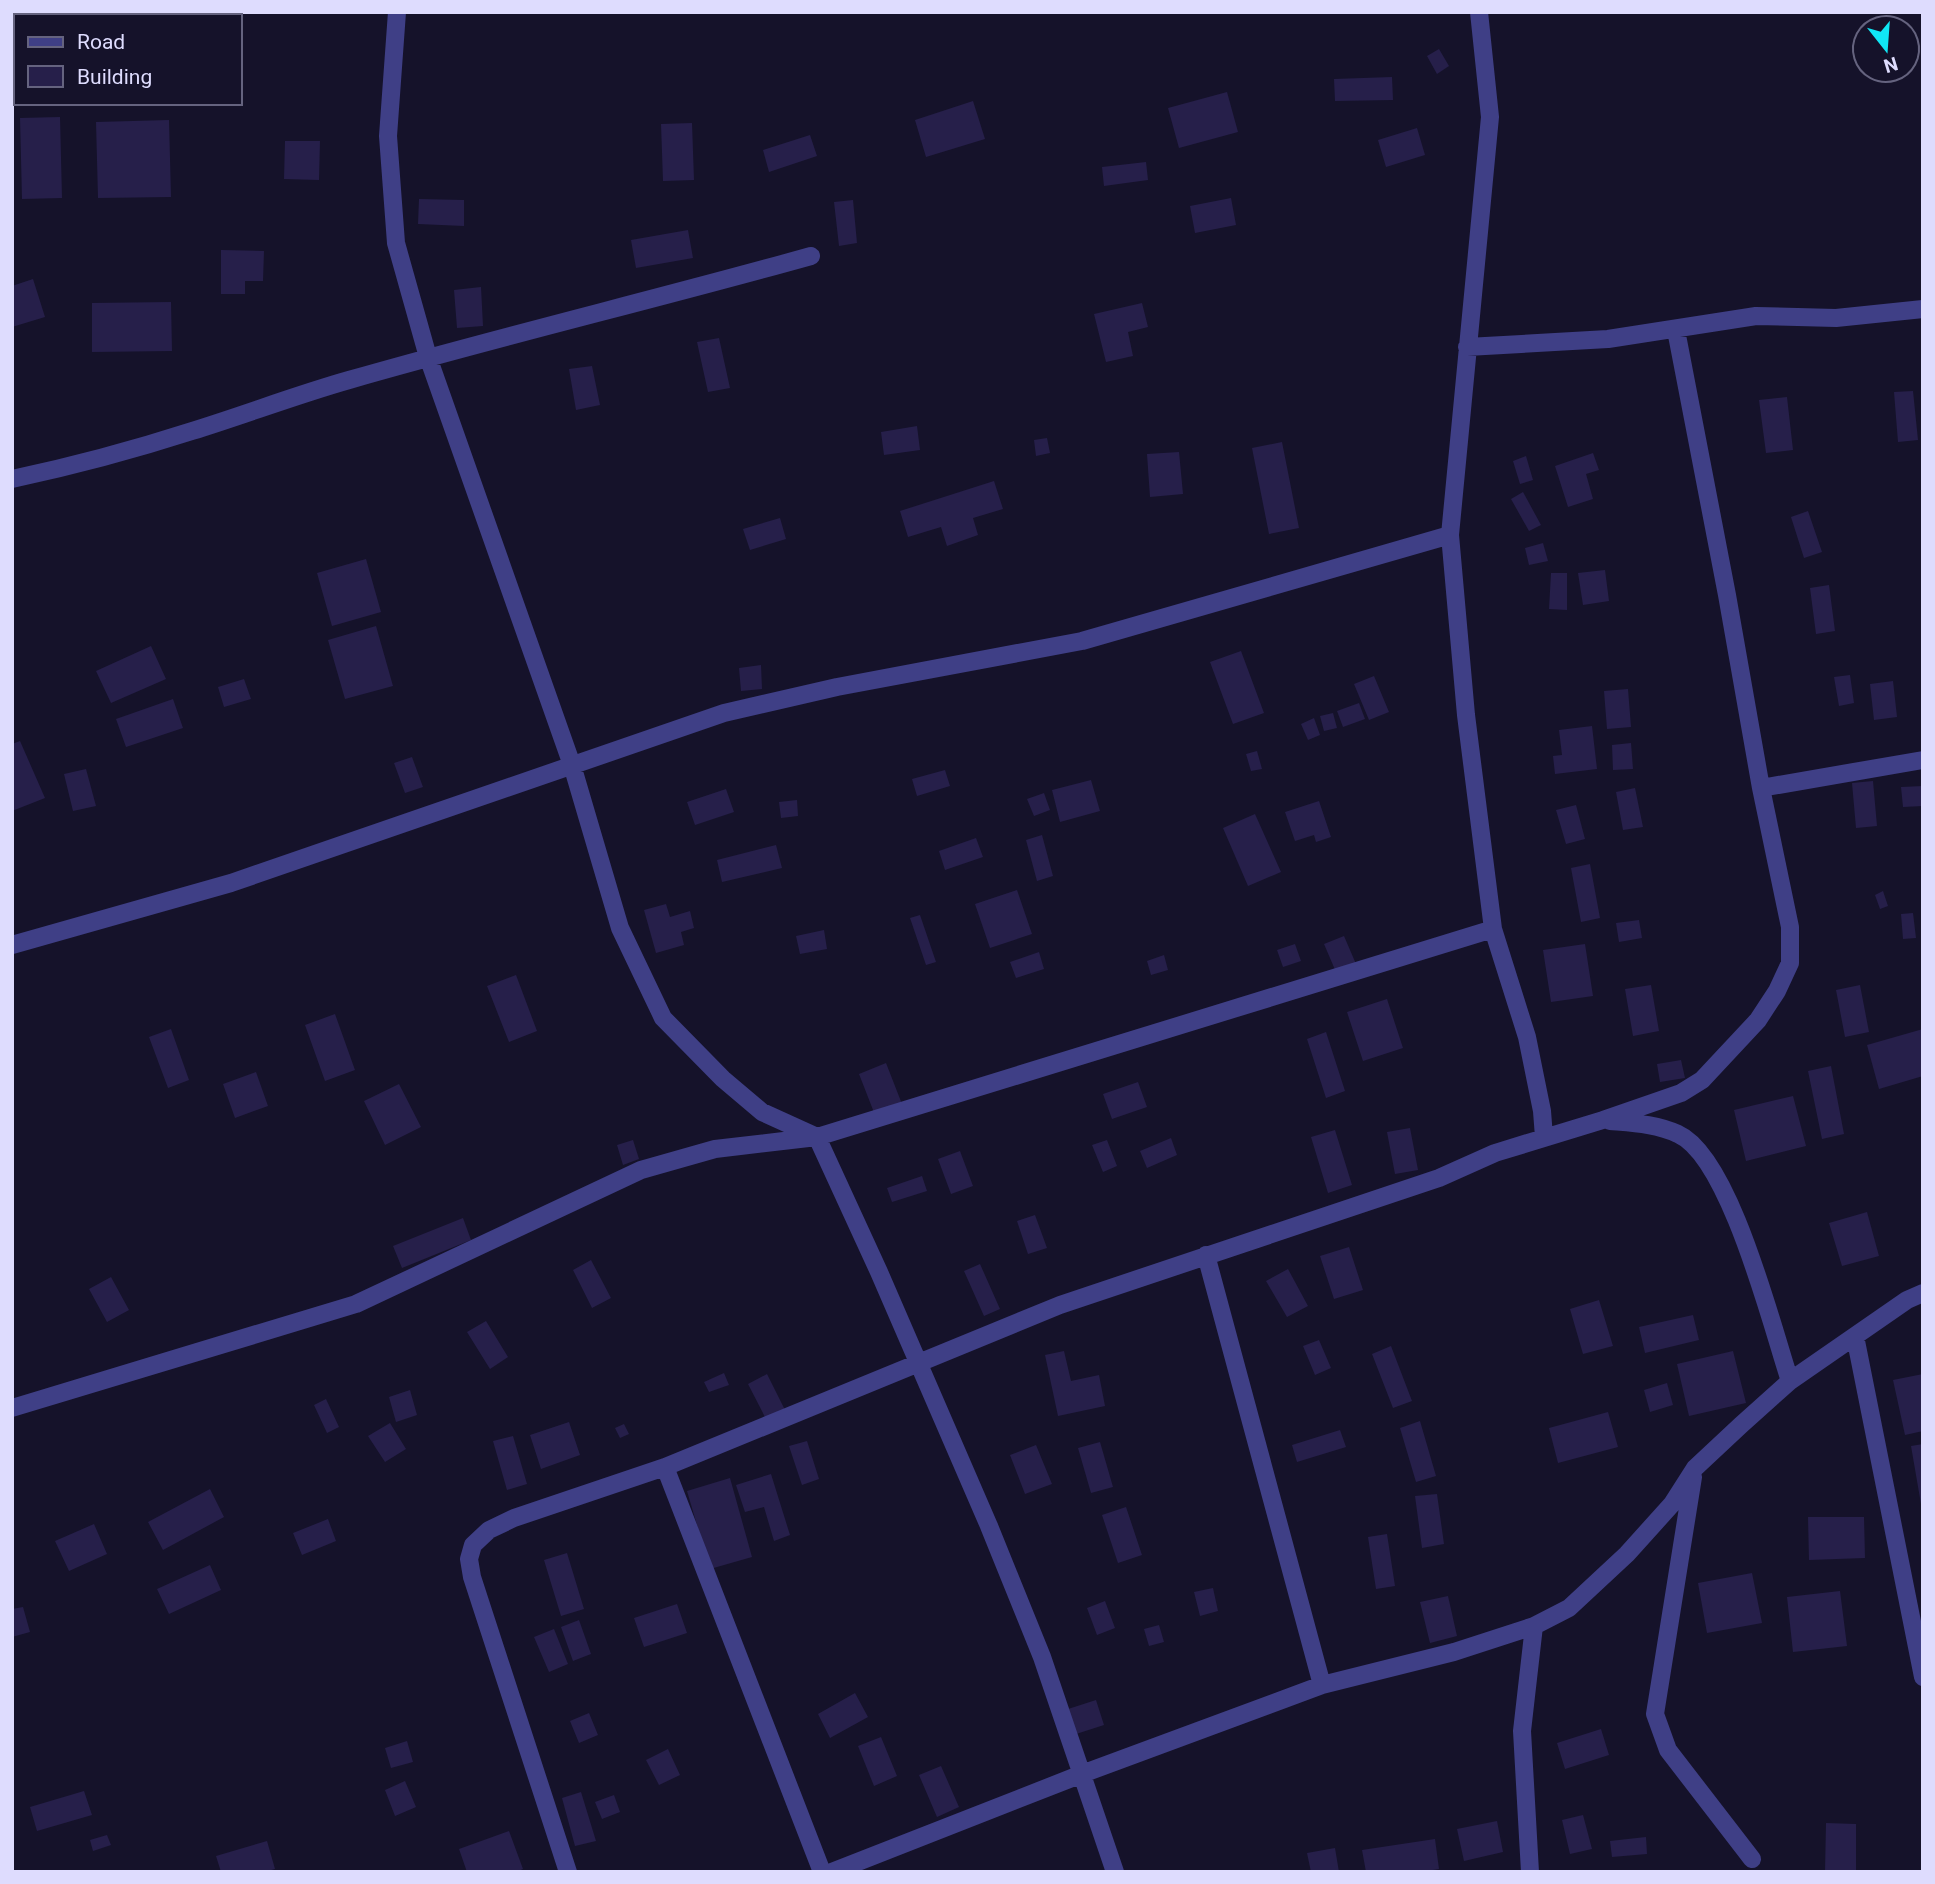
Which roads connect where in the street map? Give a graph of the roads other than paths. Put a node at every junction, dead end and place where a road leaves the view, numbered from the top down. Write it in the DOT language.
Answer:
graph roads {
  1 [pos="397,12"];
  2 [pos="1479,12"];
  3 [pos="811,256"];
  4 [pos="1923,309"];
  5 [pos="1676,330"];
  6 [pos="1467,347"];
  7 [pos="428,357"];
  8 [pos="12,479"];
  9 [pos="1450,536"];
  10 [pos="1923,760"];
  11 [pos="572,765"];
  12 [pos="1761,788"];
  13 [pos="1493,929"];
  14 [pos="12,945"];
  15 [pos="1603,1120"];
  16 [pos="817,1137"];
  17 [pos="1544,1137"];
  18 [pos="1206,1255"];
  19 [pos="1923,1293"];
  20 [pos="1855,1336"];
  21 [pos="918,1364"];
  22 [pos="1790,1381"];
  23 [pos="12,1408"];
  24 [pos="665,1466"];
  25 [pos="1695,1468"];
  26 [pos="1534,1626"];
  27 [pos="1923,1677"];
  28 [pos="1322,1685"];
  29 [pos="1082,1774"];
  30 [pos="1752,1859"];
  31 [pos="568,1872"];
  32 [pos="822,1872"];
  33 [pos="832,1872"];
  34 [pos="1115,1872"];
  35 [pos="1530,1872"];
  1 -- 7 [label="street"];
  2 -- 6 [label="street"];
  3 -- 7 [label="street"];
  4 -- 5 [label="street"];
  5 -- 6 [label="street"];
  5 -- 12 [label="street"];
  6 -- 9 [label="street"];
  7 -- 8 [label="street"];
  7 -- 11 [label="street"];
  9 -- 11 [label="street"];
  9 -- 13 [label="street"];
  10 -- 12 [label="street"];
  11 -- 14 [label="street"];
  11 -- 16 [label="street"];
  12 -- 15 [label="street"];
  13 -- 16 [label="street"];
  13 -- 17 [label="street"];
  15 -- 17 [label="street"];
  15 -- 22 [label="street"];
  16 -- 21 [label="street"];
  16 -- 23 [label="street"];
  17 -- 18 [label="street"];
  18 -- 21 [label="street"];
  18 -- 28 [label="street"];
  19 -- 20 [label="street"];
  20 -- 22 [label="street"];
  20 -- 27 [label="street"];
  21 -- 24 [label="street"];
  21 -- 29 [label="street"];
  22 -- 25 [label="street"];
  24 -- 31 [label="street"];
  24 -- 32 [label="street"];
  25 -- 26 [label="street"];
  25 -- 30 [label="street"];
  26 -- 28 [label="street"];
  26 -- 35 [label="street"];
  28 -- 29 [label="street"];
  29 -- 33 [label="street"];
  29 -- 34 [label="street"];
}
